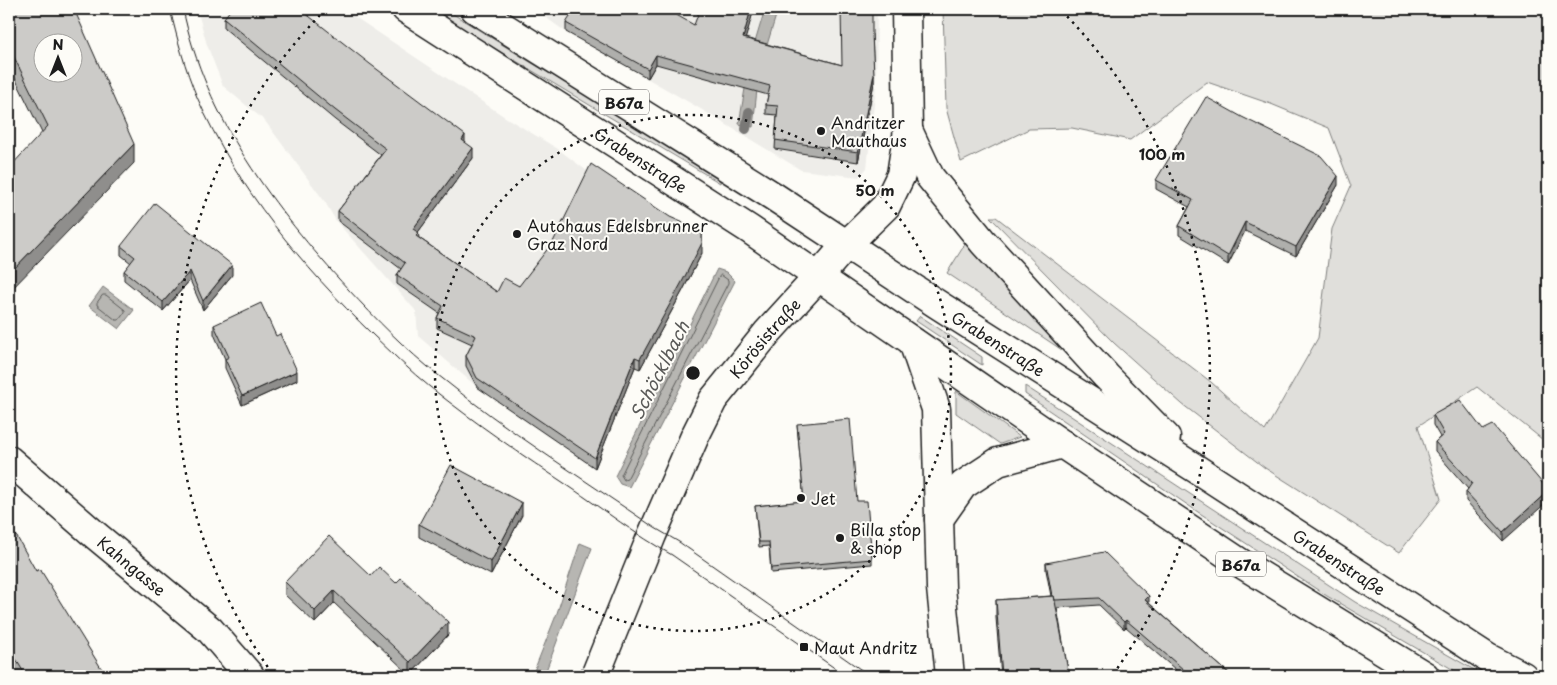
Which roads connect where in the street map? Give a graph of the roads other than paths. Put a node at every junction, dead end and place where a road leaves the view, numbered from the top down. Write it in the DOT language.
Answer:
graph roads {
  1 [pos="406,9"];
  2 [pos="475,9"];
  3 [pos="906,9"];
  4 [pos="908,130"];
  5 [pos="846,245"];
  6 [pos="819,276"];
  7 [pos="913,342"];
  8 [pos="1062,444"];
  9 [pos="9,460"];
  10 [pos="1198,470"];
  11 [pos="939,519"];
  12 [pos="250,676"];
  13 [pos="596,676"];
  14 [pos="950,676"];
  15 [pos="1425,676"];
  16 [pos="1523,676"];
  1 -- 6 [label="main road, Grabenstraße / B67a"];
  2 -- 5 [label="main road, Grabenstraße / B67a"];
  3 -- 4 [label="main road, Körösistraße"];
  4 -- 5 [label="main road, Körösistraße"];
  4 -- 10 [label="main road"];
  5 -- 6 [label="main road, Körösistraße"];
  5 -- 10 [label="main road, Grabenstraße / B67a"];
  6 -- 7 [label="main road, Grabenstraße / B67a"];
  6 -- 13 [label="main road, Körösistraße"];
  7 -- 8 [label="main road, Grabenstraße / B67a"];
  7 -- 11 [label="main road"];
  8 -- 11 [label="main road"];
  8 -- 15 [label="main road, Grabenstraße / B67a"];
  9 -- 12 [label="main road, Kahngasse"];
  10 -- 16 [label="main road, Grabenstraße / B67a"];
  11 -- 14 [label="main road"];
}
